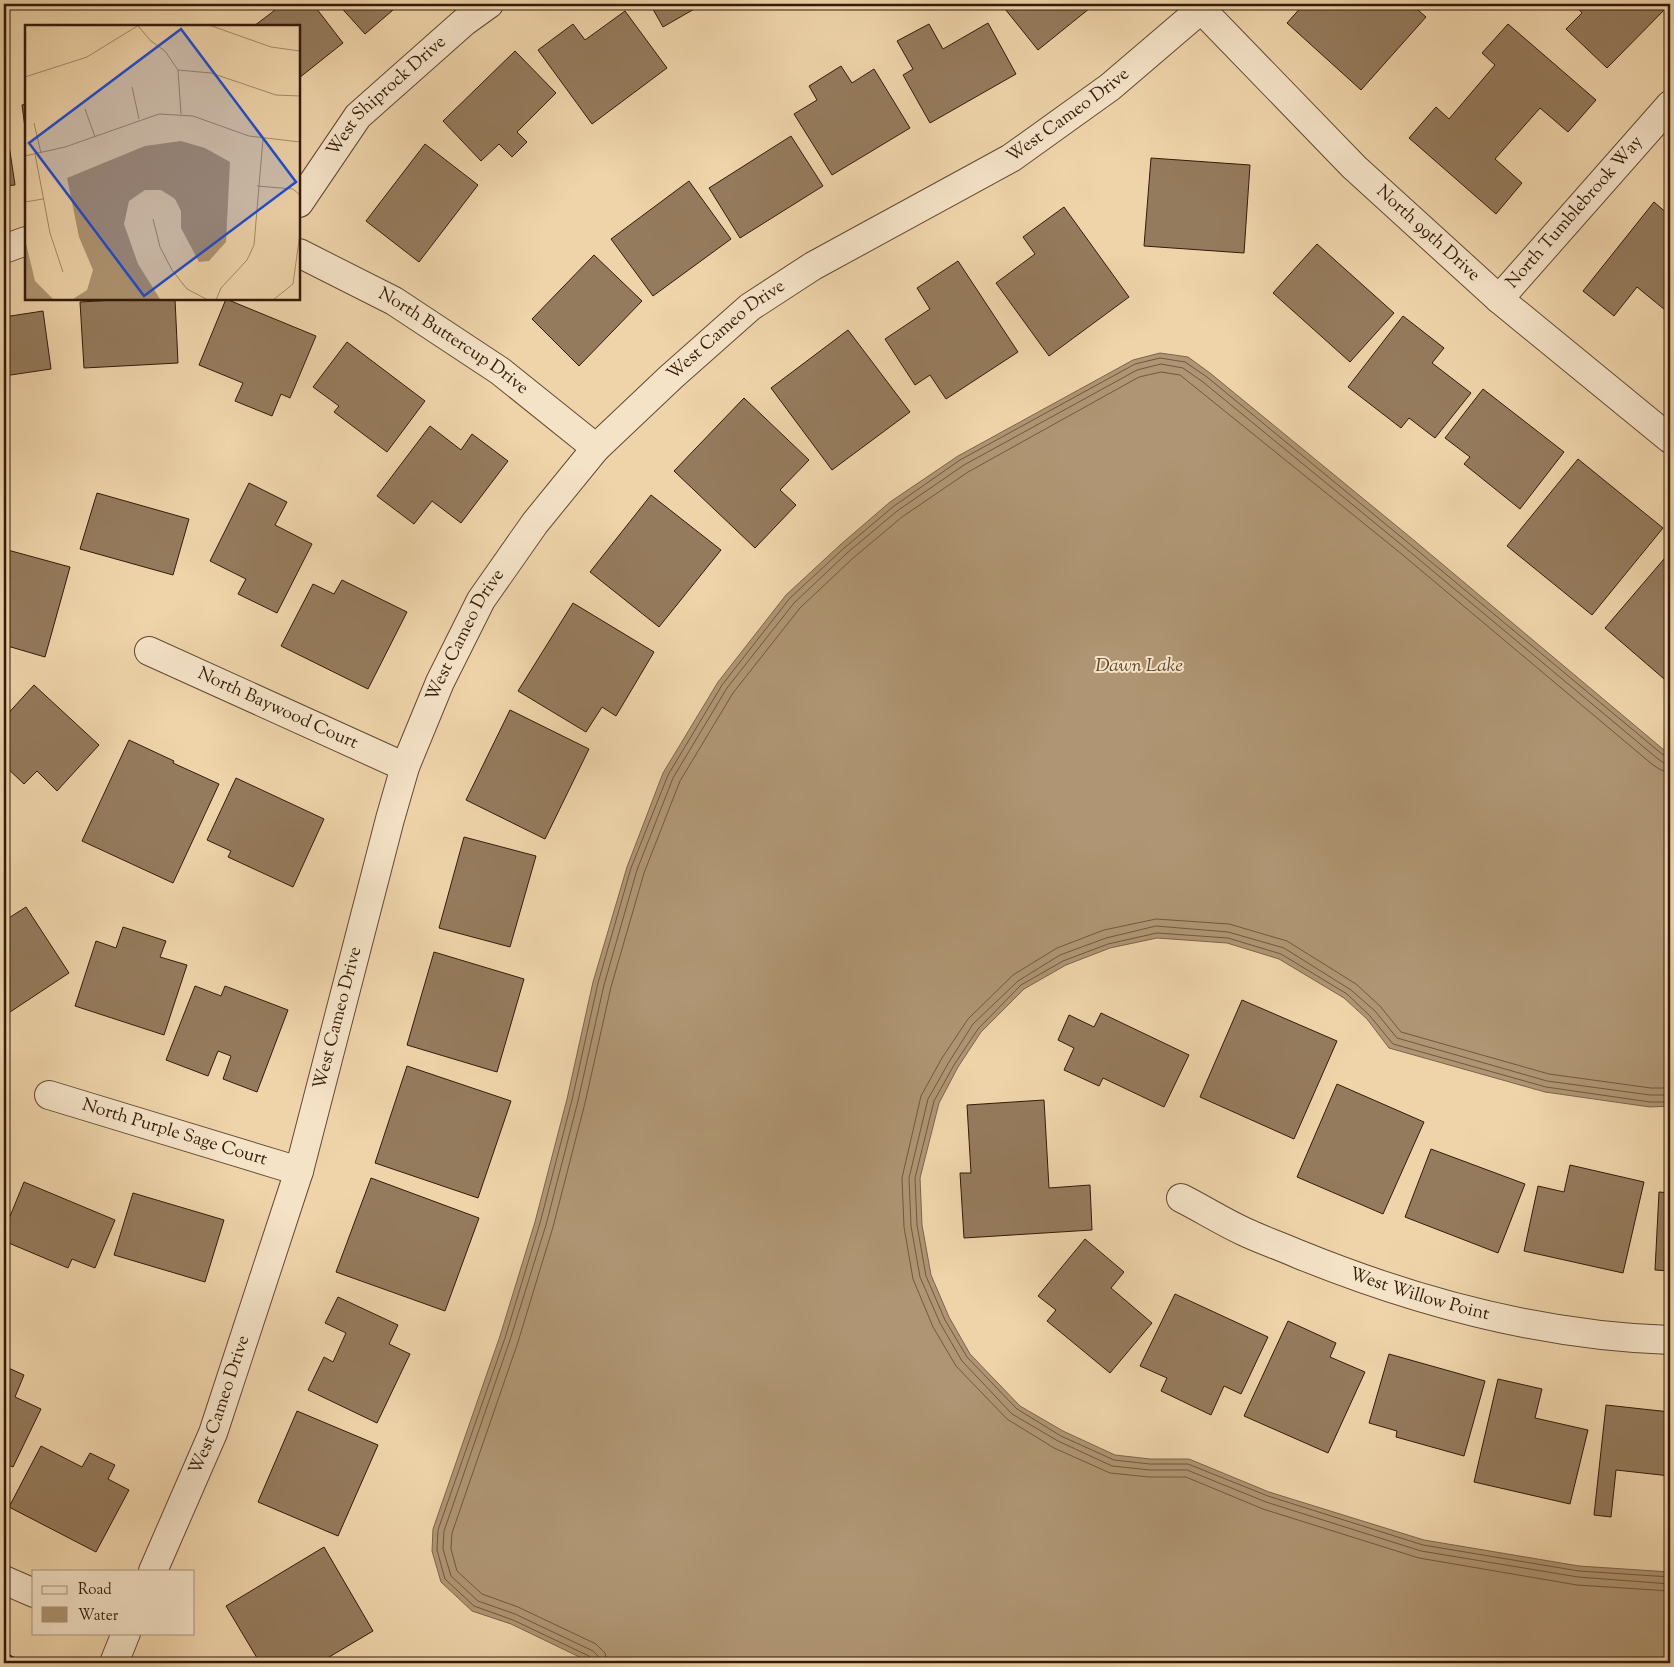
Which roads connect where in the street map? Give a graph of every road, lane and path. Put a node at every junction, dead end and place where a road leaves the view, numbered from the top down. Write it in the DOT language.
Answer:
graph roads {
  1 [pos="490,4"];
  2 [pos="1205,7"];
  3 [pos="1670,105"];
  4 [pos="300,202"];
  5 [pos="25,241"];
  6 [pos="4,249"];
  7 [pos="300,253"];
  8 [pos="1500,299"];
  9 [pos="1670,439"];
  10 [pos="596,448"];
  11 [pos="149,651"];
  12 [pos="405,767"];
  13 [pos="49,1095"];
  14 [pos="299,1171"];
  15 [pos="1181,1198"];
  16 [pos="1670,1340"];
  17 [pos="153,1570"];
  18 [pos="4,1580"];
  19 [pos="32,1592"];
  20 [pos="126,1634"];
  21 [pos="114,1663"];
  1 -- 4 [label="street, West Shiprock Drive"];
  2 -- 8 [label="street, North 99th Drive"];
  2 -- 10 [label="street, West Cameo Drive"];
  3 -- 8 [label="street, North Tumblebrook Way"];
  5 -- 6 [label="street"];
  7 -- 10 [label="street, North Buttercup Drive"];
  8 -- 9 [label="street, North 99th Drive"];
  10 -- 12 [label="street, West Cameo Drive"];
  11 -- 12 [label="street, North Baywood Court"];
  12 -- 14 [label="street, West Cameo Drive"];
  13 -- 14 [label="street, North Purple Sage Court"];
  14 -- 17 [label="street, West Cameo Drive"];
  15 -- 16 [label="street, West Willow Point"];
  18 -- 19 [label="street"];
  20 -- 21 [label="street"];
}
